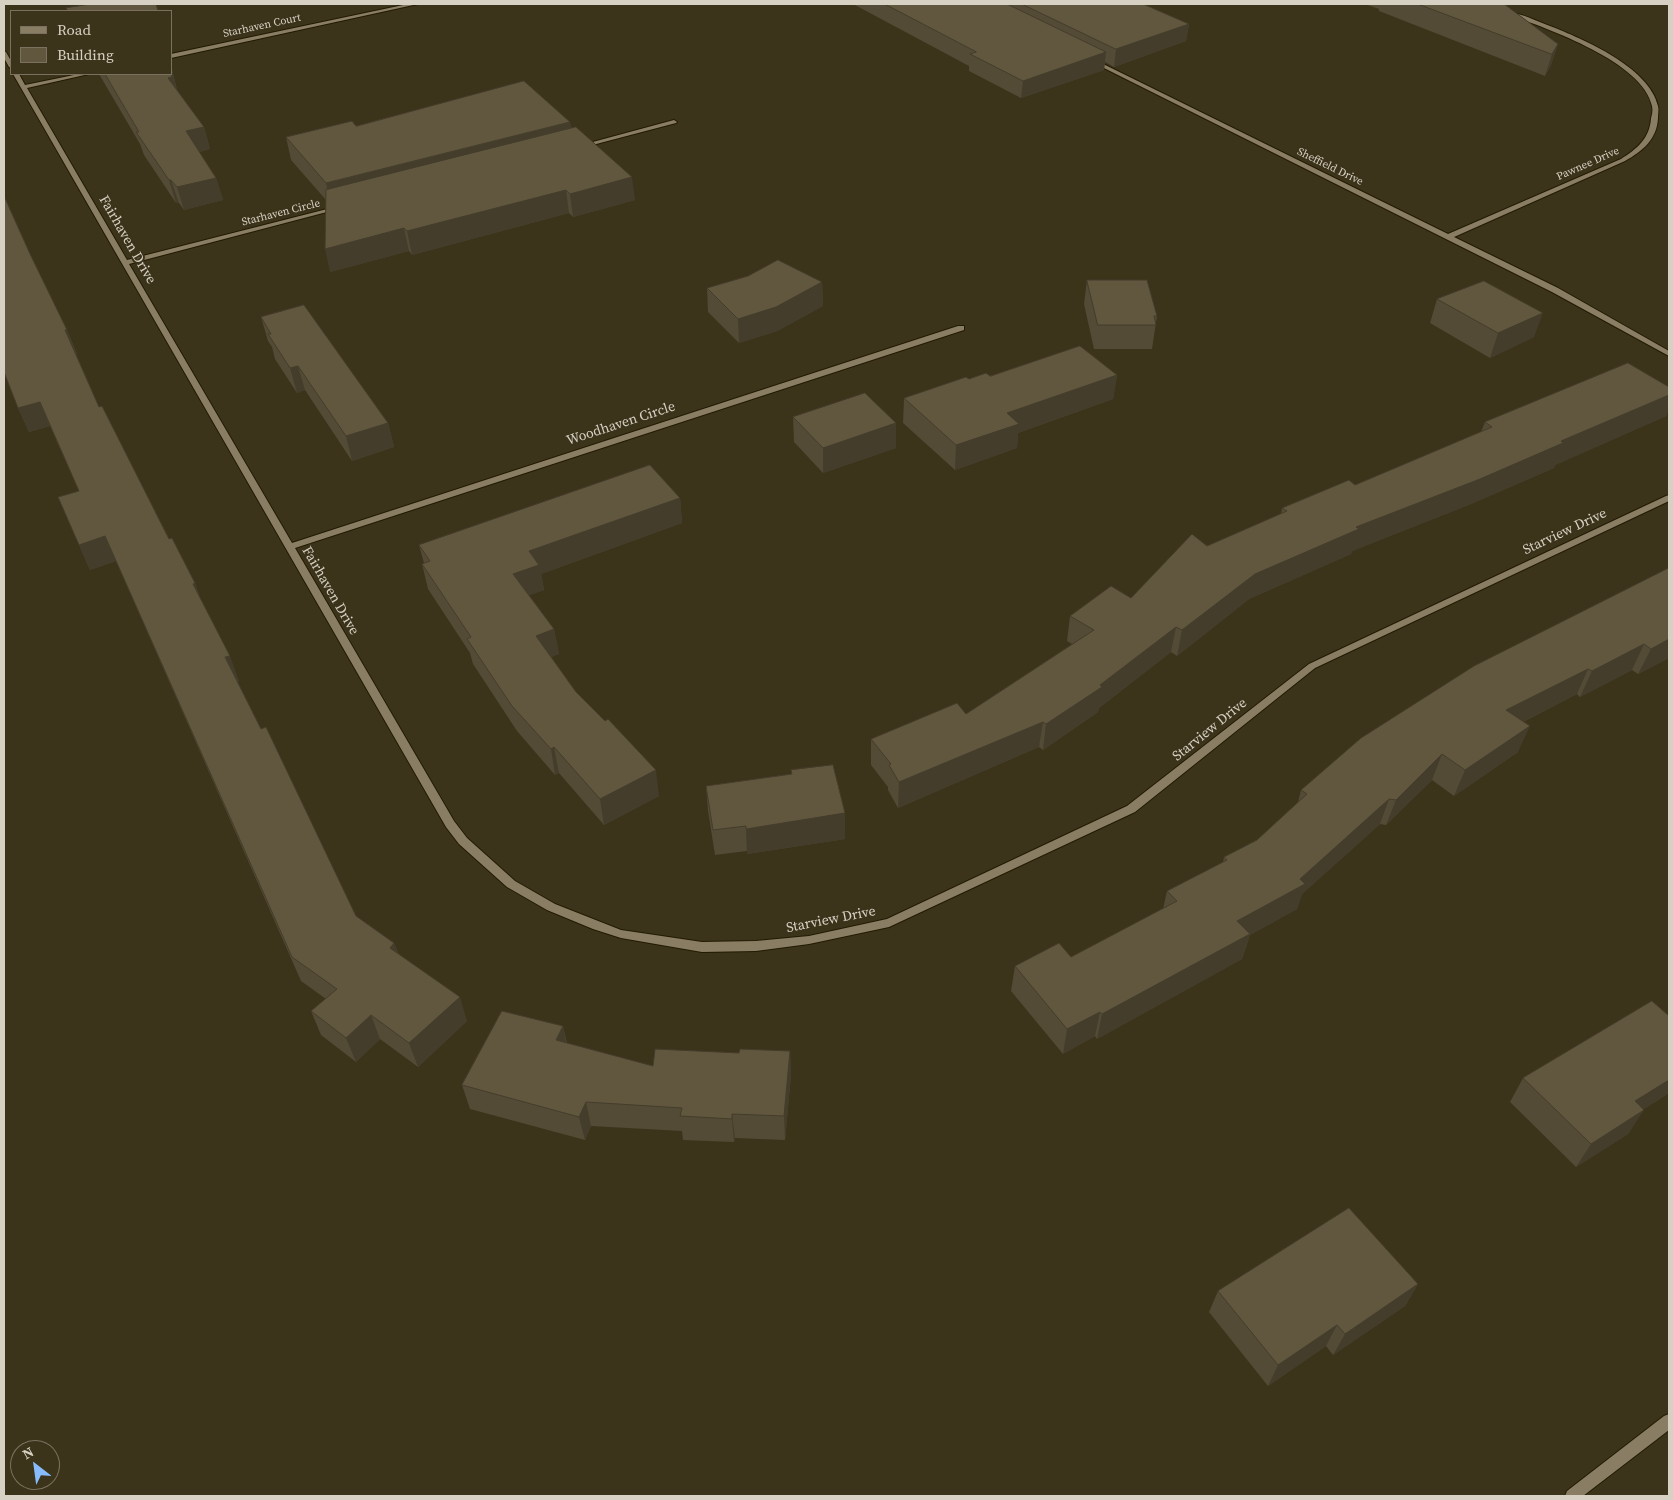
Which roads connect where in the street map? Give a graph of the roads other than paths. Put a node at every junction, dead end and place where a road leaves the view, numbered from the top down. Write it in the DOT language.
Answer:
graph roads {
  1 [pos="415,4"];
  2 [pos="1503,11"];
  3 [pos="4,53"];
  4 [pos="172,56"];
  5 [pos="1085,56"];
  6 [pos="10,64"];
  7 [pos="17,75"];
  8 [pos="81,75"];
  9 [pos="24,87"];
  10 [pos="674,122"];
  11 [pos="578,147"];
  12 [pos="346,206"];
  13 [pos="1448,237"];
  14 [pos="125,263"];
  15 [pos="961,328"];
  16 [pos="1669,354"];
  17 [pos="1669,498"];
  18 [pos="289,547"];
  19 [pos="756,946"];
  20 [pos="1669,1422"];
  21 [pos="1572,1496"];
  1 -- 4 [label="street, Starhaven Court"];
  2 -- 13 [label="street, Pawnee Drive"];
  3 -- 6 [label="street"];
  5 -- 13 [label="street, Sheffield Drive"];
  7 -- 9 [label="street, Fairhaven Drive"];
  8 -- 9 [label="street"];
  9 -- 14 [label="street, Fairhaven Drive"];
  10 -- 11 [label="street"];
  12 -- 14 [label="street, Starhaven Circle"];
  13 -- 16 [label="street, Sheffield Drive"];
  14 -- 18 [label="street, Fairhaven Drive"];
  15 -- 18 [label="street, Woodhaven Circle"];
  17 -- 19 [label="street, Starview Drive"];
  18 -- 19 [label="street, Fairhaven Drive"];
  20 -- 21 [label="street"];
}
